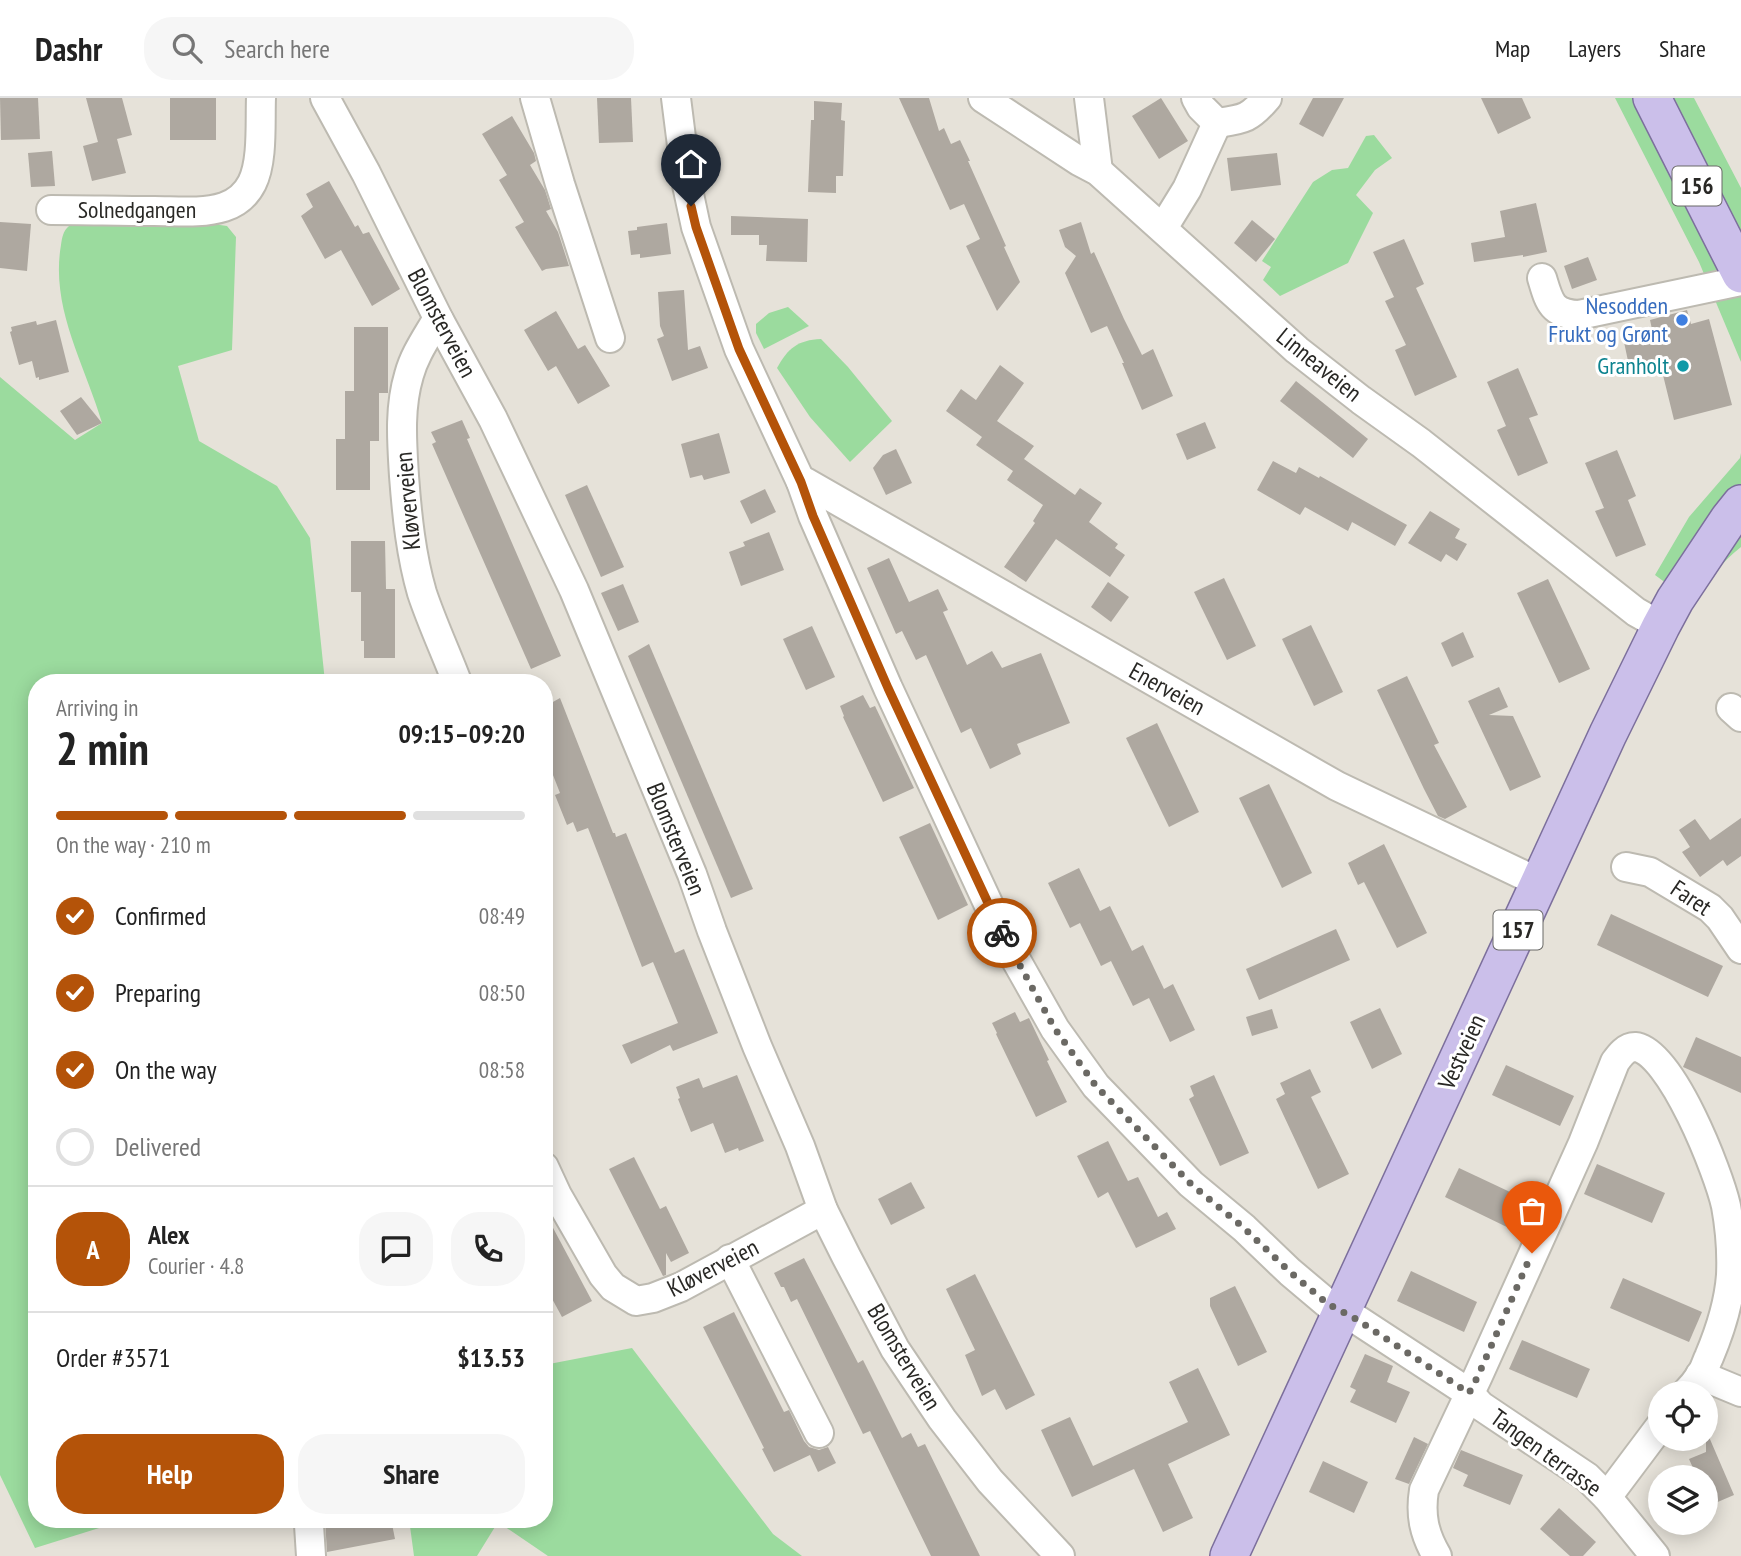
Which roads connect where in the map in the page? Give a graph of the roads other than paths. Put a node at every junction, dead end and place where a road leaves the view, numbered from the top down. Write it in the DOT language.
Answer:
graph roads {
  1 [pos="261,98"];
  2 [pos="325,98"];
  3 [pos="535,98"];
  4 [pos="676,98"];
  5 [pos="983,98"];
  6 [pos="1088,98"];
  7 [pos="1196,98"];
  8 [pos="1267,98"];
  9 [pos="1652,98"];
  10 [pos="1217,123"];
  11 [pos="1098,171"];
  12 [pos="51,210"];
  13 [pos="1163,228"];
  14 [pos="1741,274"];
  15 [pos="1542,278"];
  16 [pos="1741,281"];
  17 [pos="439,320"];
  18 [pos="610,338"];
  19 [pos="801,482"];
  20 [pos="1741,504"];
  21 [pos="1741,531"];
  22 [pos="1707,554"];
  23 [pos="1661,626"];
  24 [pos="454,674"];
  25 [pos="1626,867"];
  26 [pos="1540,883"];
  27 [pos="1741,949"];
  28 [pos="553,1186"];
  29 [pos="823,1210"];
  30 [pos="730,1259"];
  31 [pos="1342,1312"];
  32 [pos="1695,1381"];
  33 [pos="1718,1388"];
  34 [pos="1741,1392"];
  35 [pos="1469,1393"];
  36 [pos="819,1433"];
  37 [pos="1648,1442"];
  38 [pos="1607,1497"];
  39 [pos="309,1528"];
  40 [pos="311,1556"];
  41 [pos="1060,1556"];
  42 [pos="1229,1556"];
  43 [pos="1437,1556"];
  44 [pos="1654,1556"];
  1 -- 12 [label="street, Solnedgangen"];
  2 -- 17 [label="street, Blomsterveien"];
  3 -- 18 [label="street"];
  4 -- 19 [label="street, Tangen terrasse"];
  5 -- 11 [label="street, Linneaveien"];
  6 -- 11 [label="street"];
  7 -- 10 [label="street"];
  8 -- 10 [label="street"];
  9 -- 14 [label="main road, 156"];
  10 -- 13 [label="street"];
  11 -- 13 [label="street, Linneaveien"];
  13 -- 23 [label="street, Linneaveien"];
  15 -- 16 [label="street"];
  17 -- 24 [label="street, Kløverveien"];
  17 -- 29 [label="street, Blomsterveien"];
  19 -- 26 [label="street, Enerveien"];
  19 -- 31 [label="street, Tangen terrasse"];
  20 -- 22 [label="main road, Vestveien / 157"];
  21 -- 22 [label="main road, Vestveien / 157"];
  22 -- 23 [label="main road, Vestveien / 157"];
  23 -- 26 [label="main road, Vestveien / 157"];
  25 -- 27 [label="street, Faret"];
  26 -- 31 [label="main road, Vestveien / 157"];
  28 -- 30 [label="street, Kløverveien"];
  29 -- 30 [label="street, Kløverveien"];
  29 -- 41 [label="street, Blomsterveien"];
  30 -- 36 [label="street"];
  31 -- 35 [label="street, Tangen terrasse"];
  31 -- 42 [label="main road, Vestveien / 157"];
  32 -- 35 [label="street"];
  33 -- 34 [label="street"];
  35 -- 38 [label="street, Tangen terrasse"];
  35 -- 43 [label="street"];
  37 -- 38 [label="street"];
  38 -- 44 [label="street, Tangen terrasse"];
  39 -- 40 [label="street"];
}
